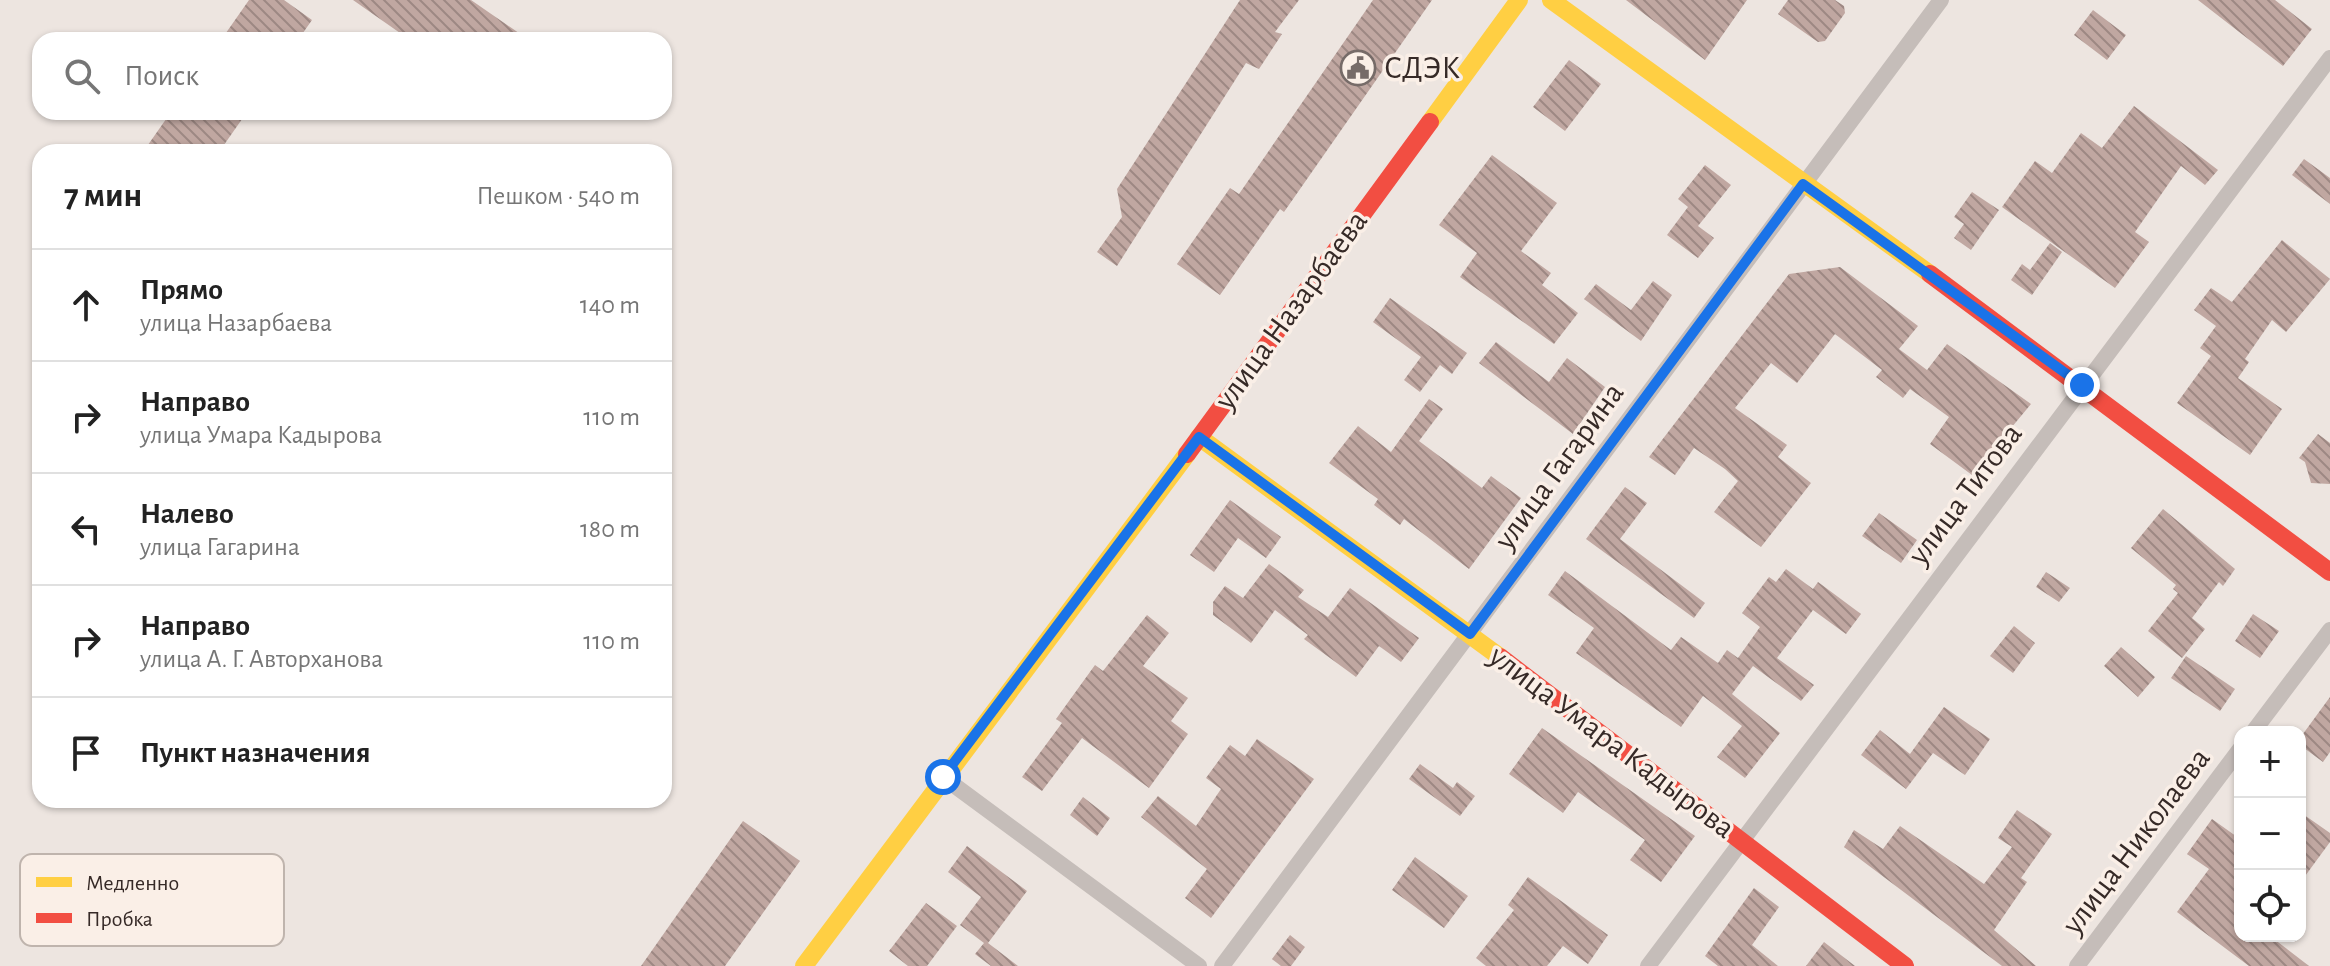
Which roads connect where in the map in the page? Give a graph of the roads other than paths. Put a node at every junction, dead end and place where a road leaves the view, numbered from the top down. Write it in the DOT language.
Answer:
graph roads {
  1 [pos="1519,0"];
  2 [pos="1551,0"];
  3 [pos="1941,0"];
  4 [pos="2330,58"];
  5 [pos="1803,184"];
  6 [pos="2082,385"];
  7 [pos="1199,437"];
  8 [pos="2330,572"];
  9 [pos="2330,630"];
  10 [pos="1470,634"];
  11 [pos="2258,726"];
  12 [pos="2234,757"];
  13 [pos="943,777"];
  14 [pos="1742,841"];
  15 [pos="804,966"];
  16 [pos="1199,966"];
  17 [pos="1222,966"];
  18 [pos="1648,966"];
  19 [pos="1905,966"];
  20 [pos="2077,966"];
  1 -- 7 [label="street, улица Назарбаева"];
  2 -- 5 [label="street"];
  3 -- 5 [label="street, улица Гагарина"];
  4 -- 6 [label="street, улица Титова"];
  5 -- 6 [label="street"];
  5 -- 10 [label="street, улица Гагарина"];
  6 -- 8 [label="street"];
  6 -- 14 [label="street, улица Титова"];
  7 -- 10 [label="street, улица Умара Кадырова"];
  7 -- 13 [label="street, улица Назарбаева"];
  9 -- 11 [label="street, улица Николаева"];
  10 -- 14 [label="street, улица Умара Кадырова"];
  10 -- 17 [label="street, улица Гагарина"];
  12 -- 20 [label="street, улица Николаева"];
  13 -- 15 [label="street, улица Назарбаева"];
  13 -- 16 [label="street"];
  14 -- 18 [label="street, улица Титова"];
  14 -- 19 [label="street, улица Умара Кадырова"];
}
